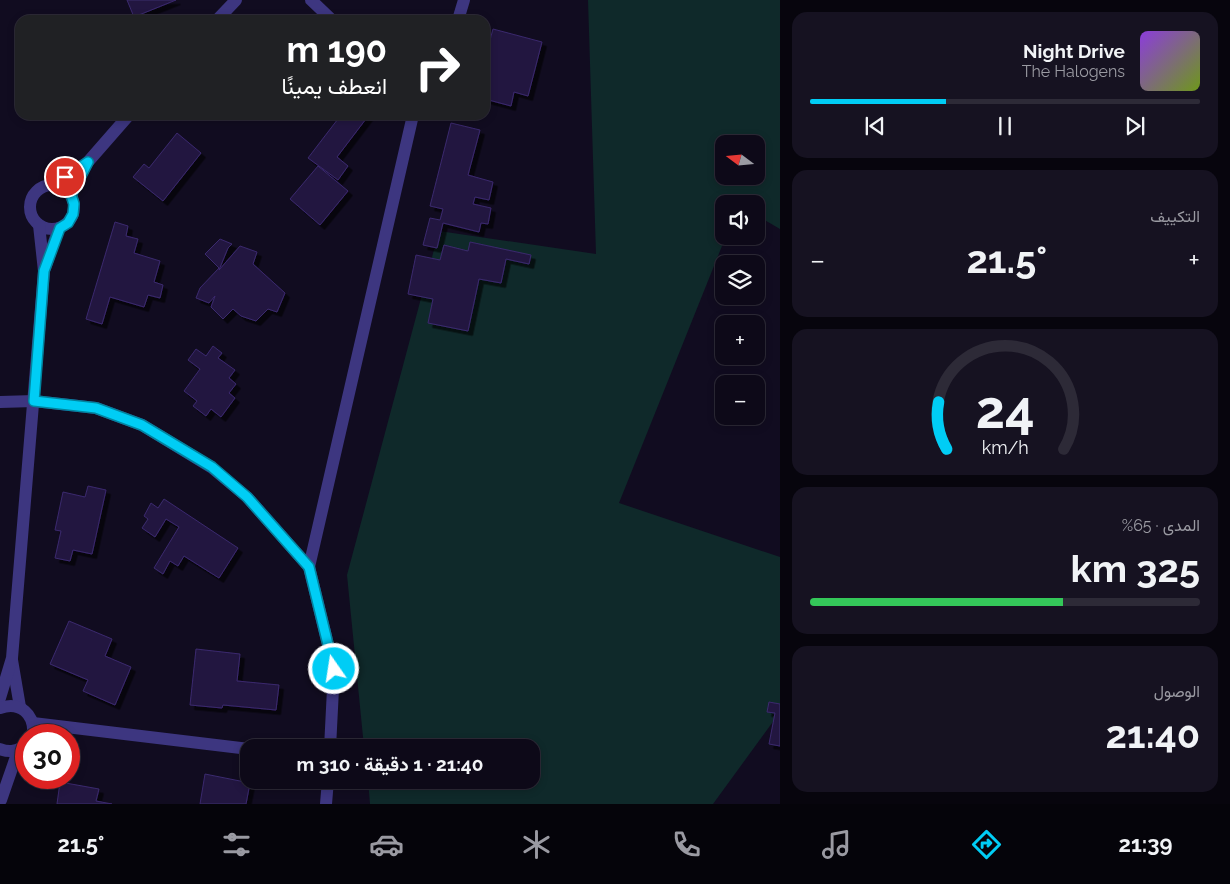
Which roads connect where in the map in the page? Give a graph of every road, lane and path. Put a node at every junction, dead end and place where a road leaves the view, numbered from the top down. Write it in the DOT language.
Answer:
graph roads {
  1 [pos="236,0"];
  2 [pos="311,0"];
  3 [pos="464,0"];
  4 [pos="222,15"];
  5 [pos="327,15"];
  6 [pos="460,15"];
  7 [pos="125,120"];
  8 [pos="412,120"];
  9 [pos="88,162"];
  10 [pos="53,185"];
  11 [pos="71,195"];
  12 [pos="39,225"];
  13 [pos="60,228"];
  14 [pos="44,271"];
  15 [pos="34,401"];
  16 [pos="0,402"];
  17 [pos="309,567"];
  18 [pos="12,658"];
  19 [pos="0,698"];
  20 [pos="20,707"];
  21 [pos="0,708"];
  22 [pos="31,724"];
  23 [pos="80,733"];
  24 [pos="330,739"];
  25 [pos="240,748"];
  26 [pos="0,749"];
  27 [pos="15,750"];
  28 [pos="15,765"];
  29 [pos="327,789"];
  30 [pos="0,794"];
  31 [pos="1,800"];
  32 [pos="0,804"];
  33 [pos="326,804"];
  1 -- 4 [label="street"];
  2 -- 5 [label="street"];
  3 -- 6 [label="street"];
  7 -- 9 [label="street"];
  8 -- 17 [label="street"];
  9 -- 10 [label="street"];
  9 -- 11 [label="street"];
  10 -- 11 [label="street"];
  10 -- 12 [label="street"];
  11 -- 13 [label="street"];
  12 -- 13 [label="street"];
  12 -- 14 [label="street"];
  13 -- 14 [label="street"];
  14 -- 15 [label="street"];
  15 -- 16 [label="street"];
  15 -- 17 [label="street"];
  15 -- 18 [label="street"];
  17 -- 24 [label="street"];
  18 -- 19 [label="street"];
  18 -- 20 [label="street"];
  20 -- 21 [label="street"];
  20 -- 22 [label="street"];
  23 -- 25 [label="street"];
  26 -- 27 [label="street"];
  28 -- 31 [label="street"];
  29 -- 33 [label="street"];
  30 -- 31 [label="street"];
  31 -- 32 [label="street"];
}
